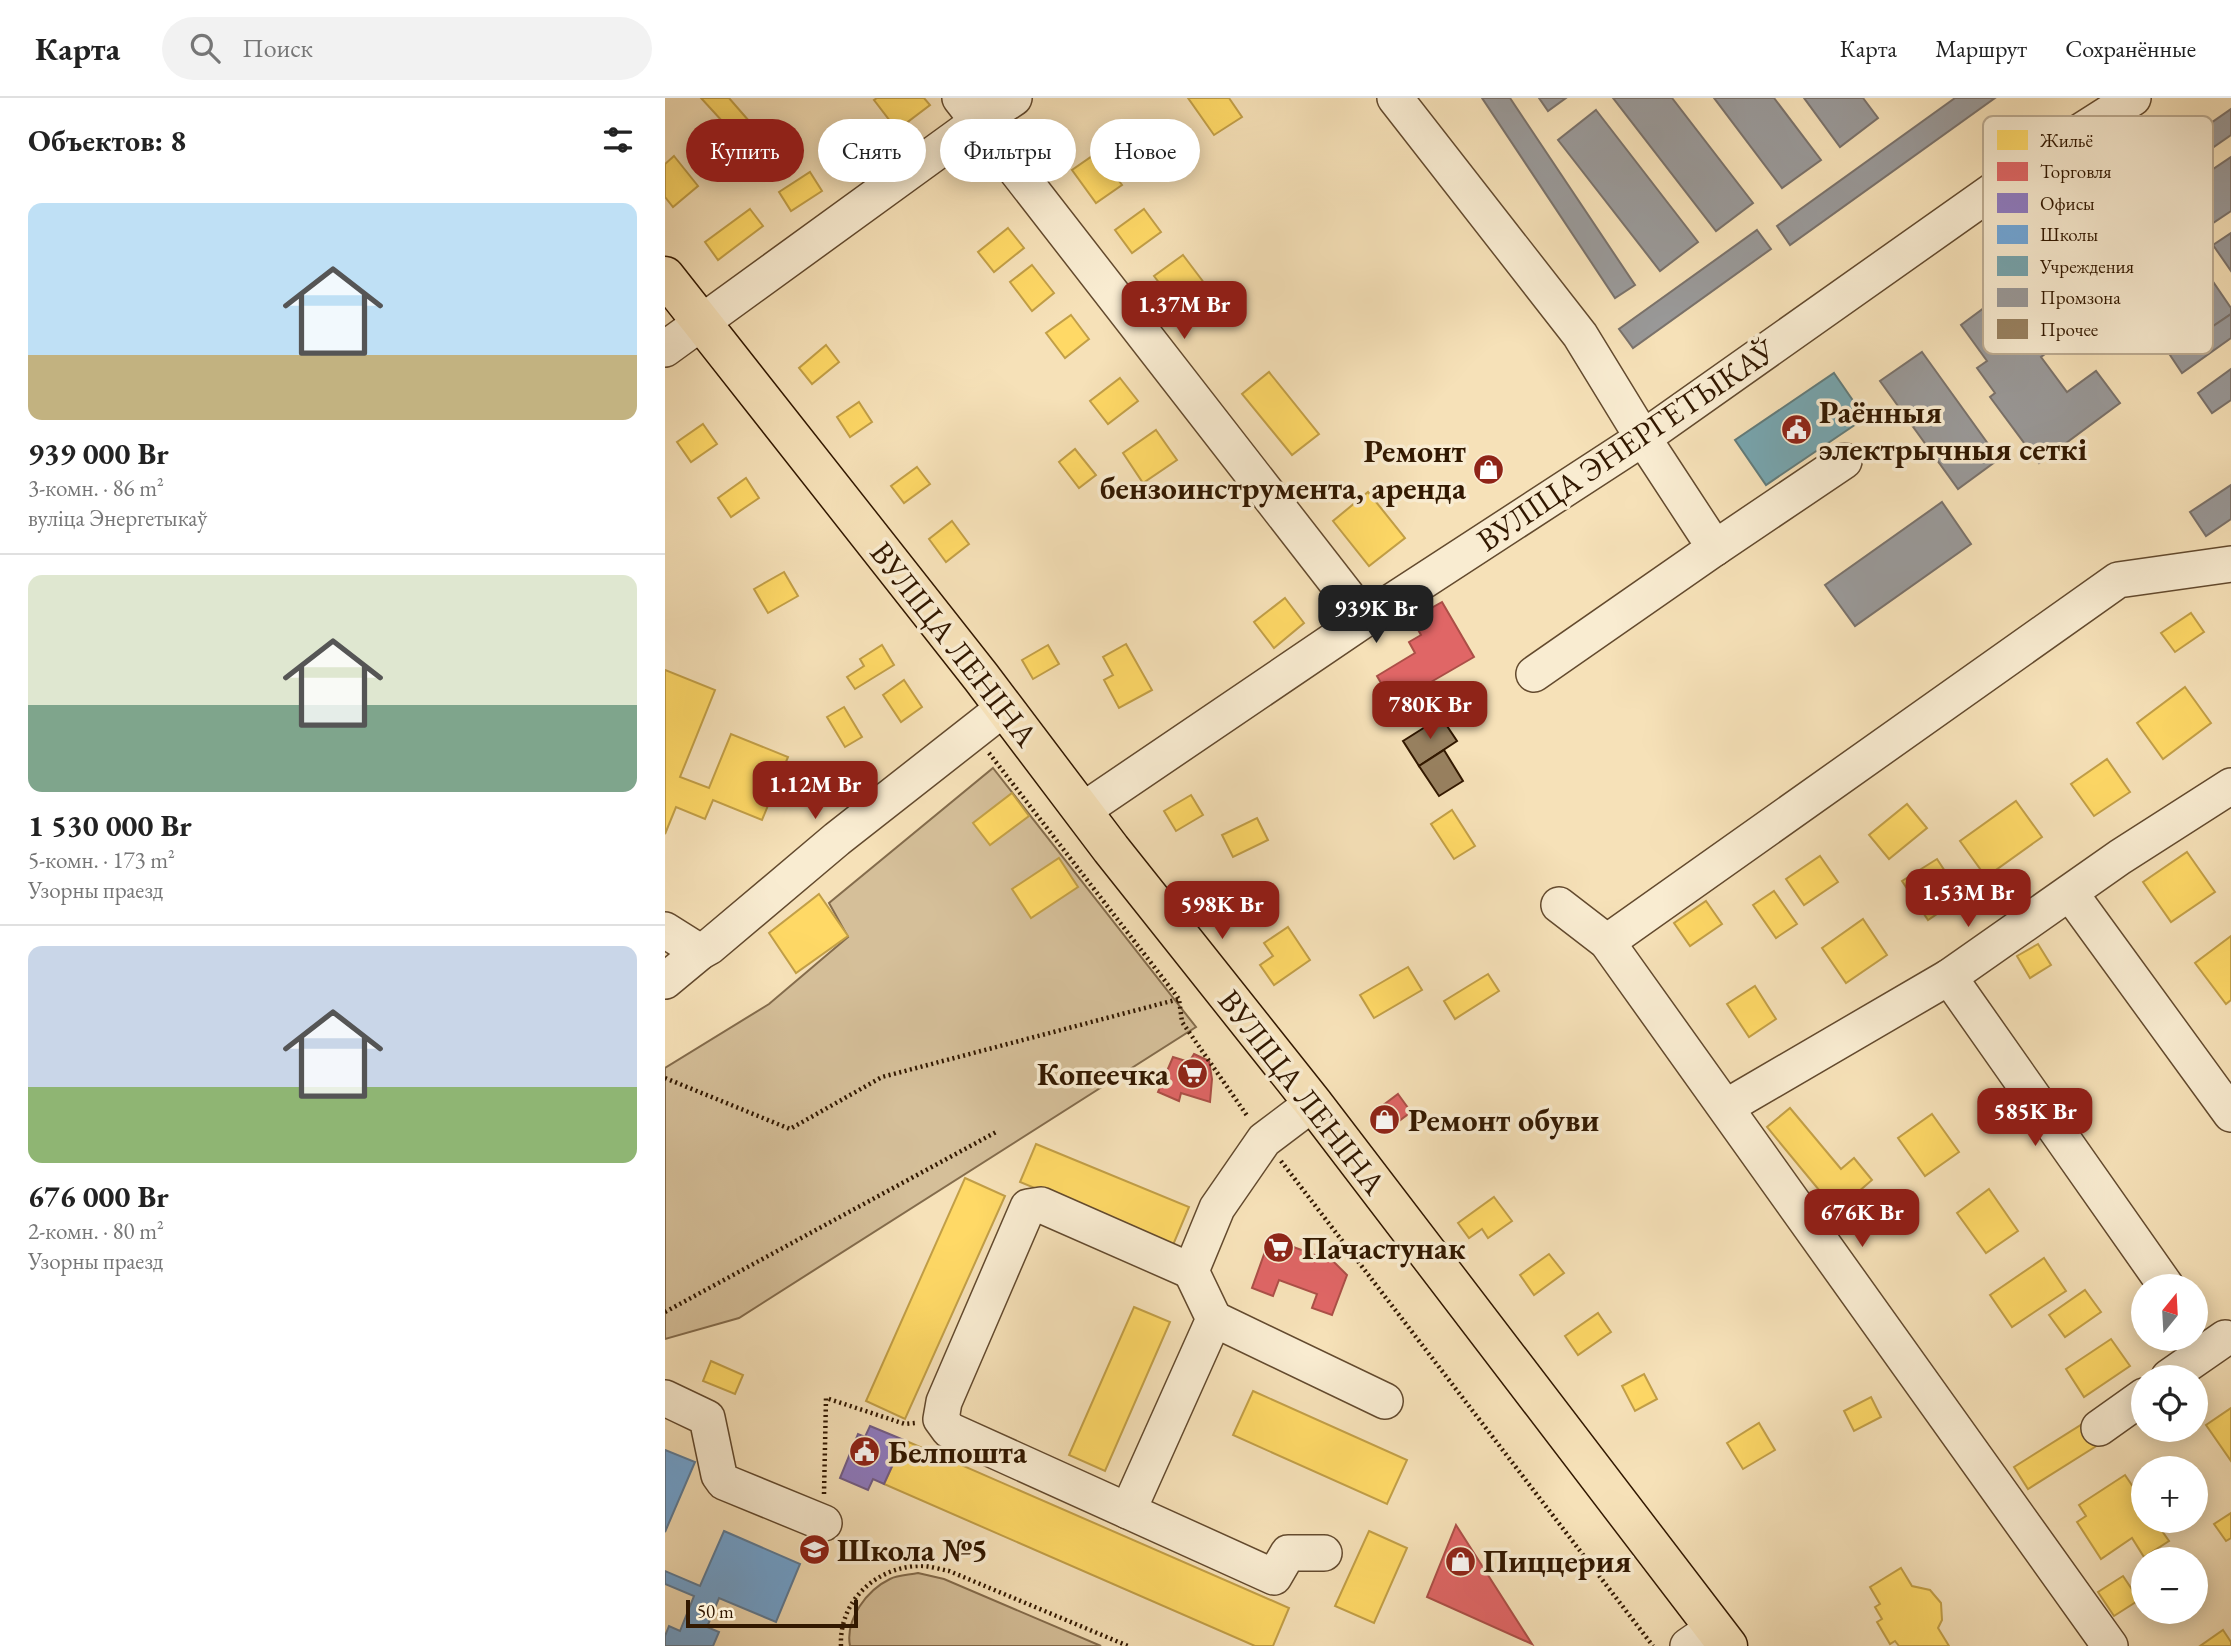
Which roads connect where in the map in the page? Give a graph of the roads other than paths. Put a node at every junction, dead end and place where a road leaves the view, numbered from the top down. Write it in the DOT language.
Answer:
graph roads {
  1 [pos="1014,98"];
  2 [pos="1395,98"];
  3 [pos="2133,98"];
  4 [pos="969,110"];
  5 [pos="2105,116"];
  6 [pos="1983,198"];
  7 [pos="665,276"];
  8 [pos="702,323"];
  9 [pos="665,349"];
  10 [pos="1643,438"];
  11 [pos="1844,461"];
  12 [pos="1715,548"];
  13 [pos="2231,564"];
  14 [pos="1365,619"];
  15 [pos="1534,674"];
  16 [pos="1004,708"];
  17 [pos="2231,786"];
  18 [pos="1082,811"];
  19 [pos="2070,893"];
  20 [pos="1559,905"];
  21 [pos="665,930"];
  22 [pos="1607,942"];
  23 [pos="700,952"];
  24 [pos="1949,977"];
  25 [pos="665,981"];
  26 [pos="1313,1104"];
  27 [pos="1726,1107"];
  28 [pos="2231,1114"];
  29 [pos="1191,1271"];
  30 [pos="2158,1274"];
  31 [pos="1214,1319"];
  32 [pos="2217,1334"];
  33 [pos="2182,1365"];
  34 [pos="665,1398"];
  35 [pos="1385,1401"];
  36 [pos="2131,1405"];
  37 [pos="2099,1428"];
  38 [pos="1128,1511"];
  39 [pos="824,1522"];
  40 [pos="1324,1553"];
  41 [pos="1710,1640"];
  42 [pos="2109,1646"];
  1 -- 4 [label="street"];
  2 -- 10 [label="street"];
  3 -- 5 [label="street, ВУЛІЦА ЭНЕРГЕТЫКАЎ"];
  4 -- 8 [label="street"];
  4 -- 14 [label="street"];
  6 -- 10 [label="street, ВУЛІЦА ЭНЕРГЕТЫКАЎ"];
  7 -- 8 [label="main road, ВУЛІЦА ЛЕНІНА"];
  8 -- 9 [label="street"];
  8 -- 16 [label="main road, ВУЛІЦА ЛЕНІНА"];
  10 -- 12 [label="street"];
  10 -- 14 [label="street, ВУЛІЦА ЭНЕРГЕТЫКАЎ"];
  11 -- 12 [label="street"];
  12 -- 15 [label="street"];
  13 -- 22 [label="street"];
  14 -- 18 [label="street, ВУЛІЦА ЭНЕРГЕТЫКАЎ"];
  16 -- 18 [label="main road, ВУЛІЦА ЛЕНІНА"];
  16 -- 23 [label="street"];
  17 -- 19 [label="street"];
  18 -- 26 [label="main road, ВУЛІЦА ЛЕНІНА"];
  19 -- 24 [label="street"];
  19 -- 28 [label="street"];
  20 -- 22 [label="street"];
  21 -- 23 [label="street"];
  22 -- 27 [label="street"];
  23 -- 25 [label="street"];
  24 -- 27 [label="street"];
  24 -- 30 [label="street"];
  26 -- 29 [label="street"];
  26 -- 41 [label="main road, ВУЛІЦА ЛЕНІНА"];
  27 -- 42 [label="street"];
  29 -- 31 [label="street"];
  29 -- 38 [label="street"];
  31 -- 35 [label="street"];
  31 -- 38 [label="street"];
  32 -- 33 [label="street"];
  34 -- 39 [label="street"];
  36 -- 37 [label="street"];
  38 -- 40 [label="street"];
}
